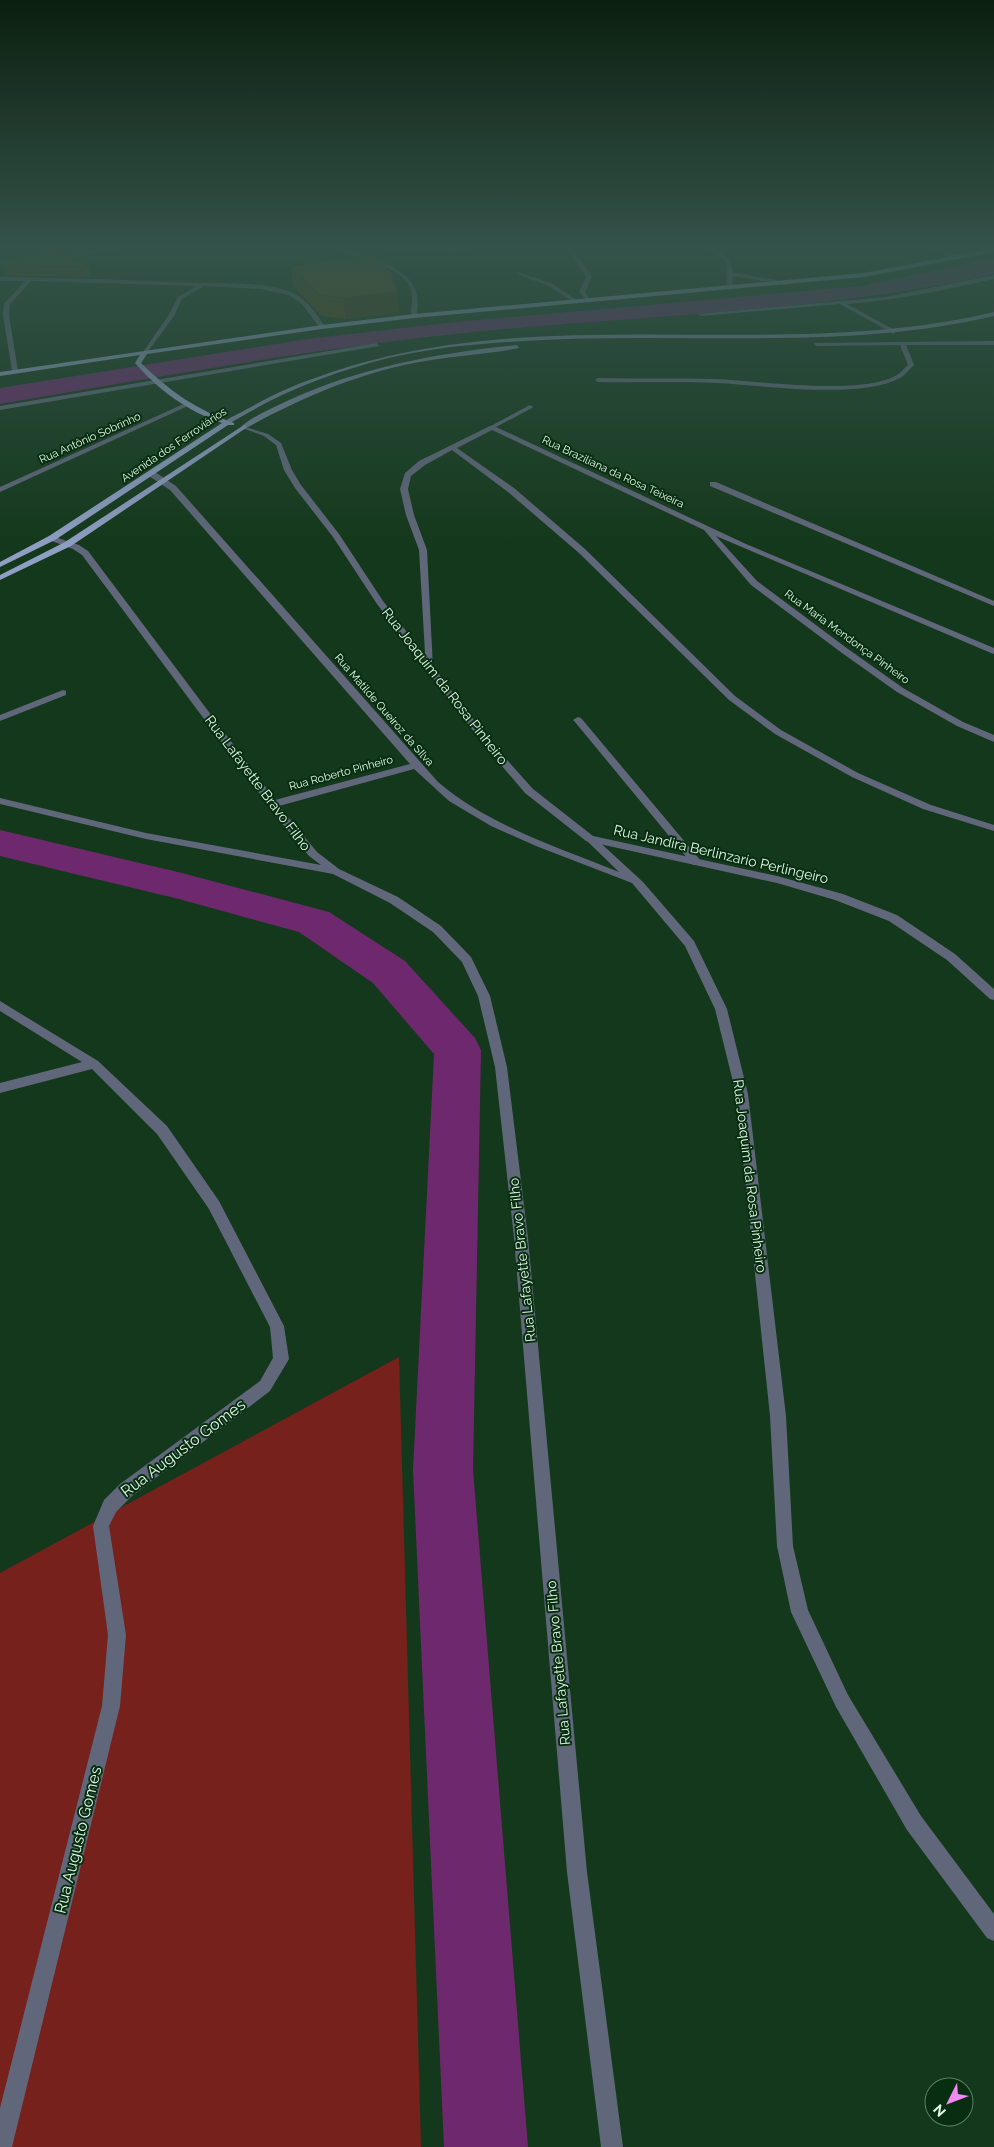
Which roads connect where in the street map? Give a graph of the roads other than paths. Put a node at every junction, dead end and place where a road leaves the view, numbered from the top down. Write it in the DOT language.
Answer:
graph roads {
  1 [pos="11,347"];
  2 [pos="149,347"];
  3 [pos="180,347"];
  4 [pos="369,347"];
  5 [pos="430,347"];
  6 [pos="519,347"];
  7 [pos="903,347"];
  8 [pos="146,352"];
  9 [pos="15,371"];
  10 [pos="0,374"];
  11 [pos="155,380"];
  12 [pos="598,380"];
  13 [pos="188,404"];
  14 [pos="0,408"];
  15 [pos="530,408"];
  16 [pos="226,423"];
  17 [pos="244,427"];
  18 [pos="492,428"];
  19 [pos="453,448"];
  20 [pos="152,474"];
  21 [pos="164,481"];
  22 [pos="713,484"];
  23 [pos="0,490"];
  24 [pos="705,528"];
  25 [pos="52,538"];
  26 [pos="68,544"];
  27 [pos="0,565"];
  28 [pos="0,578"];
  29 [pos="994,604"];
  30 [pos="994,651"];
  31 [pos="429,668"];
  32 [pos="64,693"];
  33 [pos="0,718"];
  34 [pos="578,720"];
  35 [pos="994,739"];
  36 [pos="415,766"];
  37 [pos="0,800"];
  38 [pos="274,804"];
  39 [pos="994,828"];
  40 [pos="590,839"];
  41 [pos="698,863"];
  42 [pos="335,871"];
  43 [pos="639,884"];
  44 [pos="994,996"];
  45 [pos="0,1005"];
  46 [pos="94,1064"];
  47 [pos="0,1088"];
  48 [pos="994,1932"];
  49 [pos="1,2147"];
  50 [pos="612,2147"];
  1 -- 9 [label="street"];
  2 -- 8 [label="street"];
  3 -- 8 [label="main road"];
  4 -- 11 [label="street"];
  5 -- 16 [label="main road, Avenida dos Ferroviários"];
  6 -- 17 [label="main road"];
  7 -- 12 [label="street"];
  8 -- 9 [label="main road"];
  8 -- 11 [label="main road"];
  9 -- 10 [label="main road"];
  11 -- 13 [label="main road"];
  11 -- 14 [label="street"];
  13 -- 16 [label="main road"];
  13 -- 23 [label="street, Rua Antônio Sobrinho"];
  15 -- 18 [label="street"];
  16 -- 17 [label="main road"];
  16 -- 20 [label="main road, Avenida dos Ferroviários"];
  17 -- 21 [label="main road"];
  17 -- 31 [label="street, Rua Joaquim da Rosa Pinheiro"];
  18 -- 19 [label="street"];
  18 -- 24 [label="street, Rua Braziliana da Rosa Teixeira"];
  19 -- 31 [label="street"];
  19 -- 39 [label="street"];
  20 -- 21 [label="street, Rua Matilde Queiroz da SIlva"];
  20 -- 25 [label="main road, Avenida dos Ferroviários"];
  21 -- 26 [label="main road"];
  21 -- 36 [label="street, Rua Matilde Queiroz da SIlva"];
  22 -- 29 [label="street"];
  24 -- 30 [label="street, Rua Braziliana da Rosa Teixeira"];
  24 -- 35 [label="street, Rua Maria Mendonça Pinheiro"];
  25 -- 26 [label="street, Rua Lafayette Bravo Filho"];
  25 -- 27 [label="main road, Avenida dos Ferroviários"];
  26 -- 28 [label="main road"];
  26 -- 38 [label="street, Rua Lafayette Bravo Filho"];
  31 -- 40 [label="street, Rua Joaquim da Rosa Pinheiro"];
  32 -- 33 [label="street"];
  34 -- 41 [label="street"];
  36 -- 38 [label="street, Rua Roberto Pinheiro"];
  36 -- 43 [label="street, Rua Matilde Queiroz da SIlva"];
  37 -- 42 [label="street"];
  38 -- 42 [label="street, Rua Lafayette Bravo Filho"];
  40 -- 41 [label="street, Rua Jandira Berlinzario Perlingeiro"];
  40 -- 43 [label="street, Rua Joaquim da Rosa Pinheiro"];
  41 -- 44 [label="street, Rua Jandira Berlinzario Perlingeiro"];
  42 -- 50 [label="street, Rua Lafayette Bravo Filho"];
  43 -- 48 [label="street, Rua Joaquim da Rosa Pinheiro"];
  45 -- 46 [label="street, Rua Augusto Gomes"];
  46 -- 47 [label="street"];
  46 -- 49 [label="street, Rua Augusto Gomes"];
}
